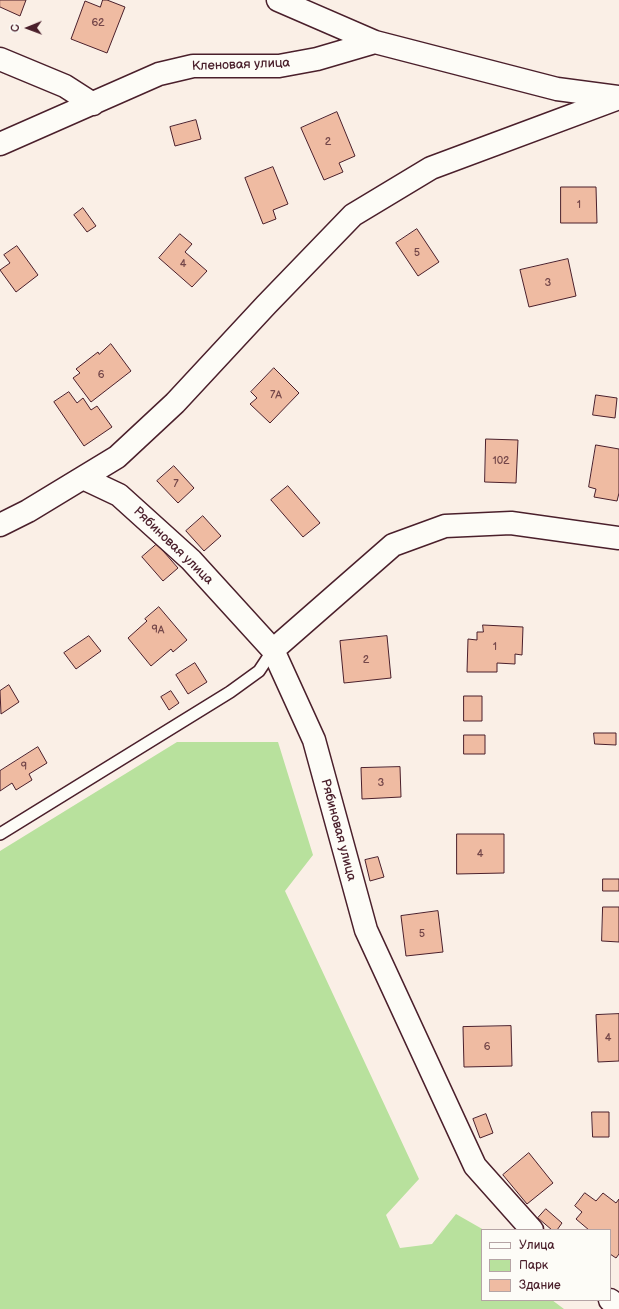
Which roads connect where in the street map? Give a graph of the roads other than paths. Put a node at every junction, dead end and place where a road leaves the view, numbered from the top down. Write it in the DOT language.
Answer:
graph roads {
  1 [pos="278,0"];
  2 [pos="375,42"];
  3 [pos="0,59"];
  4 [pos="619,97"];
  5 [pos="92,104"];
  6 [pos="0,144"];
  7 [pos="83,478"];
  8 [pos="0,525"];
  9 [pos="619,538"];
  10 [pos="273,650"];
  11 [pos="0,834"];
  12 [pos="531,1229"];
  13 [pos="611,1301"];
  14 [pos="619,1307"];
  1 -- 2 [label="street"];
  2 -- 4 [label="street"];
  2 -- 5 [label="street, Кленовая улица"];
  3 -- 5 [label="street"];
  4 -- 7 [label="street"];
  5 -- 6 [label="street, Кленовая улица"];
  7 -- 8 [label="street"];
  7 -- 10 [label="street, Рябиновая улица"];
  9 -- 10 [label="street"];
  10 -- 11 [label="lane"];
  10 -- 12 [label="street, Рябиновая улица"];
  13 -- 14 [label="street"];
}
